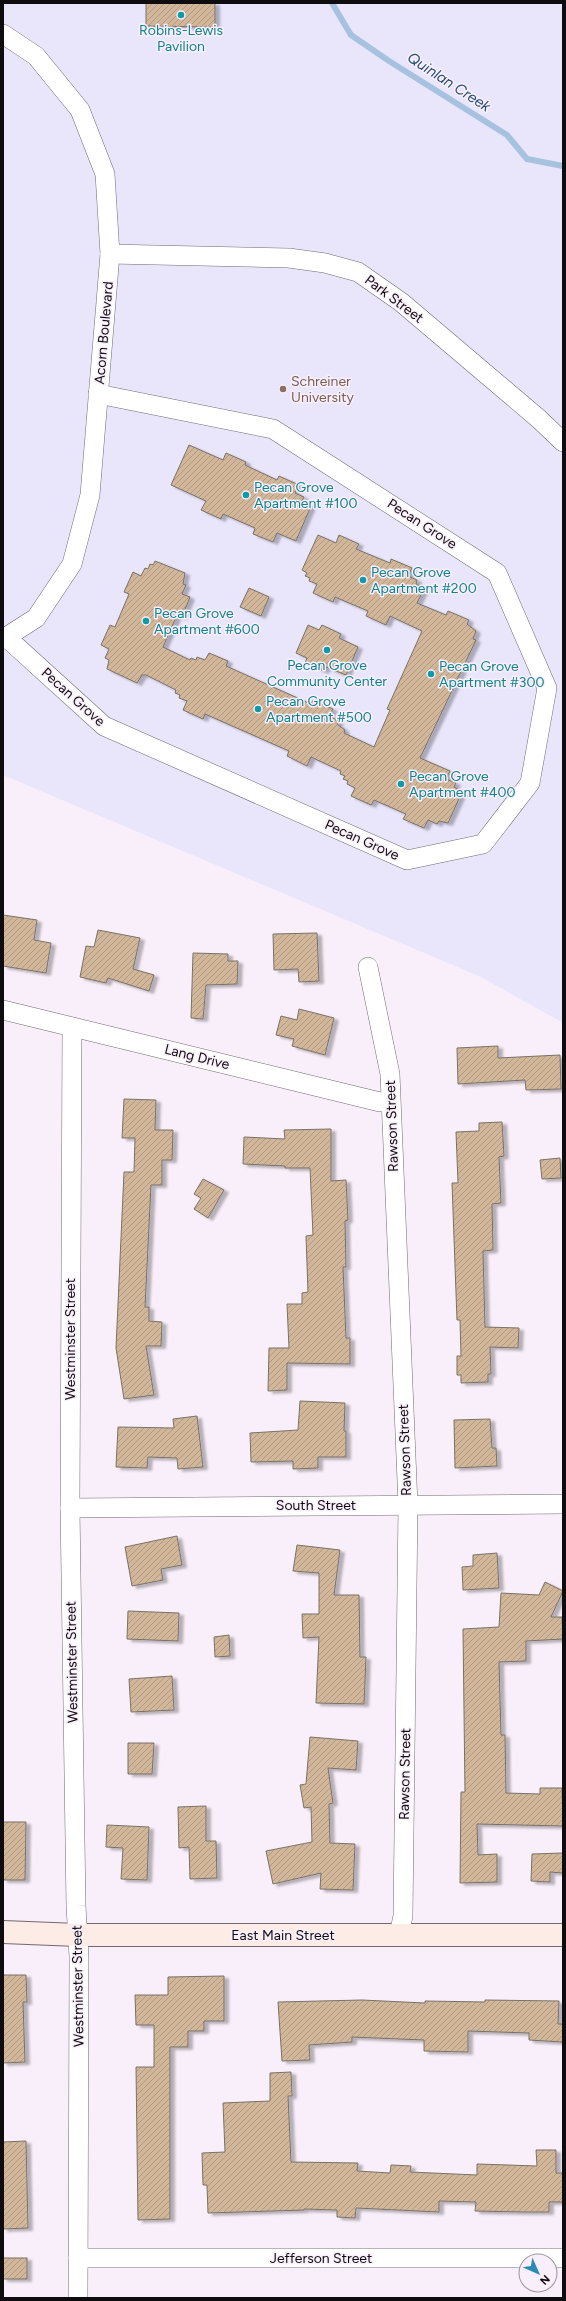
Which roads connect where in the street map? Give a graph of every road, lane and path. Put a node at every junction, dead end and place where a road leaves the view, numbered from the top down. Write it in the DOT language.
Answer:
graph roads {
  1 [pos="3,34"];
  2 [pos="110,254"];
  3 [pos="98,394"];
  4 [pos="563,442"];
  5 [pos="5,638"];
  6 [pos="368,967"];
  7 [pos="3,1010"];
  8 [pos="72,1027"];
  9 [pos="390,1101"];
  10 [pos="563,1504"];
  11 [pos="408,1505"];
  12 [pos="70,1508"];
  13 [pos="3,1932"];
  14 [pos="78,1935"];
  15 [pos="399,1935"];
  16 [pos="563,1935"];
  17 [pos="78,2258"];
  18 [pos="563,2258"];
  19 [pos="78,2298"];
  1 -- 2 [label="street, Acorn Boulevard"];
  2 -- 3 [label="street, Acorn Boulevard"];
  2 -- 4 [label="street, Park Street"];
  3 -- 5 [label="street, Acorn Boulevard"];
  3 -- 5 [label="street, Pecan Grove"];
  6 -- 9 [label="street, Rawson Street"];
  7 -- 8 [label="street, Lang Drive"];
  8 -- 9 [label="street, Lang Drive"];
  8 -- 12 [label="street, Westminster Street"];
  9 -- 11 [label="street, Rawson Street"];
  10 -- 11 [label="street, South Street"];
  11 -- 12 [label="street, South Street"];
  11 -- 15 [label="street, Rawson Street"];
  12 -- 14 [label="street, Westminster Street"];
  13 -- 14 [label="street, East Main Street"];
  14 -- 15 [label="street, East Main Street"];
  14 -- 17 [label="street, Westminster Street"];
  15 -- 16 [label="street, East Main Street"];
  17 -- 18 [label="street, Jefferson Street"];
  17 -- 19 [label="street, Westminster Street"];
}
